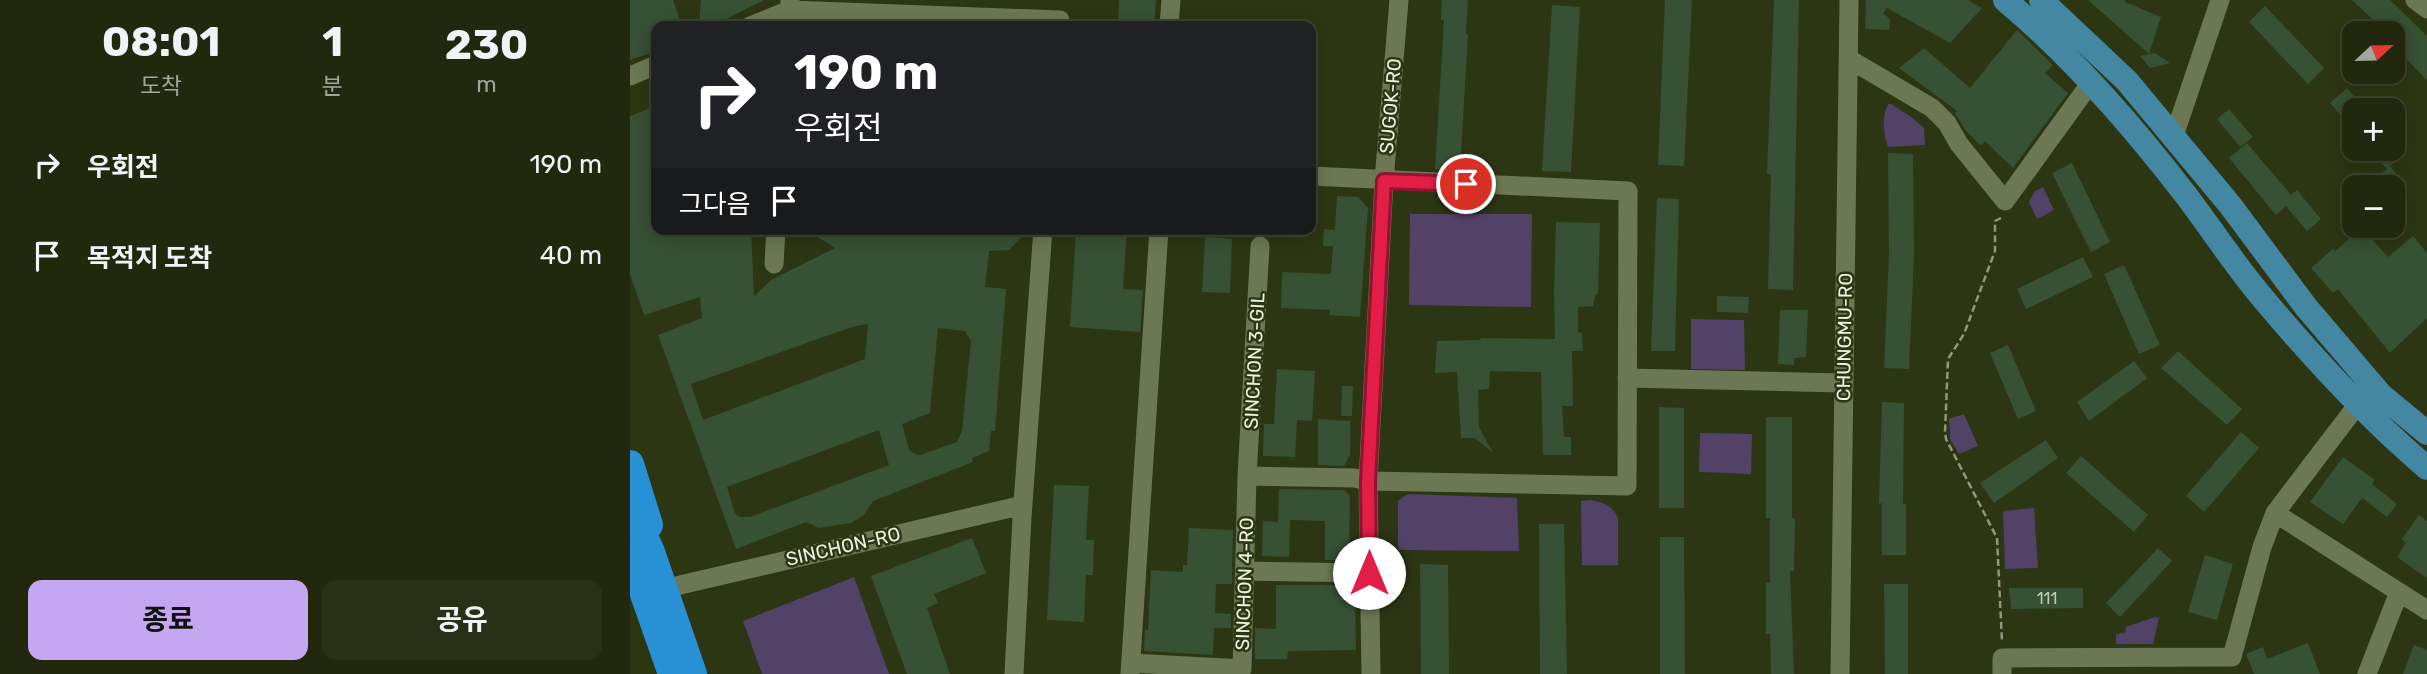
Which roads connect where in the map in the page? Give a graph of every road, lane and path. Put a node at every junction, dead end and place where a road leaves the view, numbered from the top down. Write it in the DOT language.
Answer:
graph roads {
  1 [pos="1061,0"];
  2 [pos="1171,0"];
  3 [pos="1399,0"];
  4 [pos="1849,0"];
  5 [pos="2005,0"];
  6 [pos="2041,0"];
  7 [pos="2220,0"];
  8 [pos="2416,0"];
  9 [pos="2427,9"];
  10 [pos="790,12"];
  11 [pos="764,21"];
  12 [pos="1010,21"];
  13 [pos="1059,21"];
  14 [pos="1169,21"];
  15 [pos="1849,60"];
  16 [pos="651,67"];
  17 [pos="630,76"];
  18 [pos="2092,81"];
  19 [pos="2173,139"];
  20 [pos="1316,176"];
  21 [pos="1384,181"];
  22 [pos="2004,216"];
  23 [pos="776,235"];
  24 [pos="1043,235"];
  25 [pos="1158,235"];
  26 [pos="1260,246"];
  27 [pos="774,264"];
  28 [pos="1627,379"];
  29 [pos="1843,383"];
  30 [pos="2358,404"];
  31 [pos="2427,433"];
  32 [pos="630,464"];
  33 [pos="2427,468"];
  34 [pos="1247,476"];
  35 [pos="1368,481"];
  36 [pos="630,505"];
  37 [pos="1023,505"];
  38 [pos="2275,513"];
  39 [pos="640,553"];
  40 [pos="1245,571"];
  41 [pos="1369,573"];
  42 [pos="663,589"];
  43 [pos="2399,592"];
  44 [pos="2427,610"];
  45 [pos="2002,666"];
  46 [pos="2230,666"];
  47 [pos="1130,669"];
  48 [pos="1225,671"];
  49 [pos="672,674"];
  50 [pos="694,674"];
  51 [pos="1014,674"];
  52 [pos="1371,674"];
  53 [pos="1840,674"];
  54 [pos="2367,674"];
  1 -- 13 [label="street"];
  2 -- 14 [label="street"];
  3 -- 21 [label="street, SUGOK-RO"];
  4 -- 15 [label="street, CHUNGMU-RO"];
  5 -- 18 [label="main road"];
  6 -- 19 [label="main road"];
  7 -- 19 [label="street"];
  8 -- 9 [label="street"];
  10 -- 11 [label="street"];
  10 -- 12 [label="street"];
  15 -- 18 [label="street"];
  15 -- 29 [label="street, CHUNGMU-RO"];
  16 -- 17 [label="street"];
  18 -- 30 [label="main road"];
  19 -- 31 [label="main road"];
  20 -- 21 [label="street"];
  21 -- 28 [label="street"];
  21 -- 35 [label="street, SUGOK-RO"];
  22 -- 45 [label="path"];
  23 -- 27 [label="street"];
  24 -- 37 [label="street"];
  25 -- 47 [label="street"];
  26 -- 34 [label="street, SINCHON 3-GIL"];
  28 -- 29 [label="street"];
  28 -- 35 [label="street"];
  29 -- 53 [label="street, CHUNGMU-RO"];
  30 -- 33 [label="main road"];
  30 -- 38 [label="street"];
  32 -- 39 [label="highway"];
  34 -- 35 [label="street"];
  34 -- 40 [label="street, SINCHON 4-RO"];
  35 -- 41 [label="street, SUGOK-RO"];
  36 -- 39 [label="highway"];
  37 -- 42 [label="street, SINCHON-RO"];
  37 -- 51 [label="street"];
  38 -- 43 [label="street"];
  38 -- 46 [label="street"];
  39 -- 42 [label="highway"];
  39 -- 49 [label="highway"];
  40 -- 41 [label="street"];
  40 -- 48 [label="street, SINCHON 4-RO"];
  41 -- 52 [label="street, SUGOK-RO"];
  42 -- 50 [label="highway"];
  43 -- 44 [label="street"];
  43 -- 54 [label="street"];
  45 -- 46 [label="street"];
  47 -- 48 [label="street"];
}
